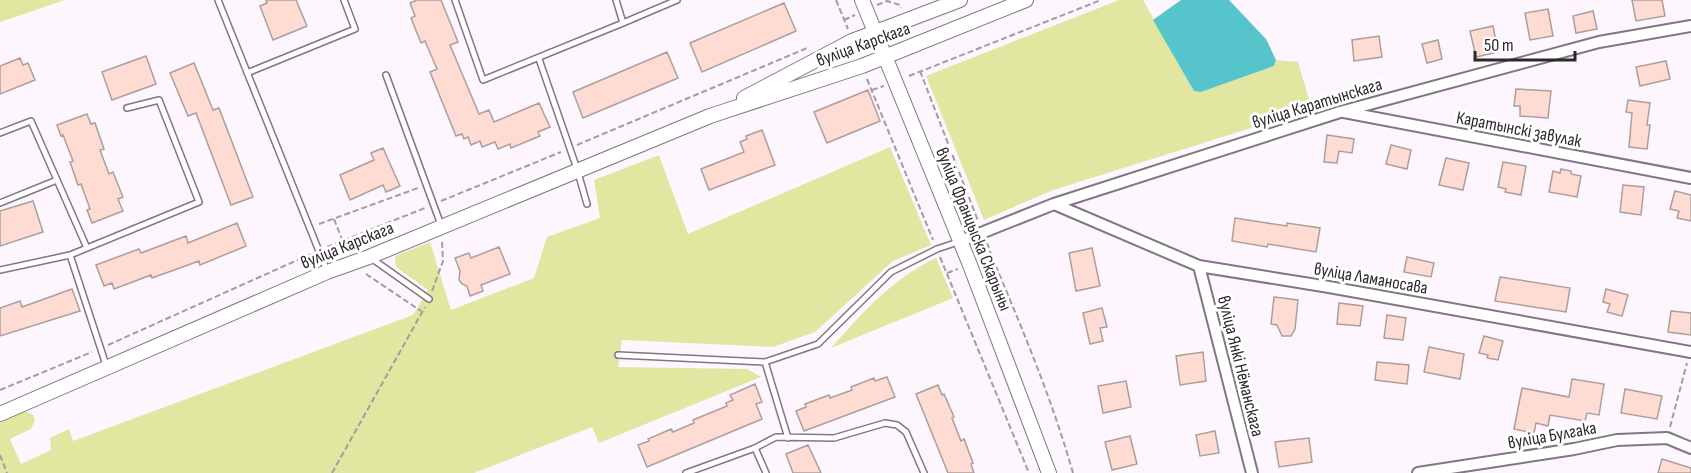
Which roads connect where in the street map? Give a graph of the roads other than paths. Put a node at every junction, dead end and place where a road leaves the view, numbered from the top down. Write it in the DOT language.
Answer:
graph roads {
  1 [pos="218,0"];
  2 [pos="344,0"];
  3 [pos="455,0"];
  4 [pos="615,0"];
  5 [pos="677,0"];
  6 [pos="960,0"];
  7 [pos="1026,0"];
  8 [pos="864,5"];
  9 [pos="623,23"];
  10 [pos="1691,26"];
  11 [pos="876,32"];
  12 [pos="885,56"];
  13 [pos="539,58"];
  14 [pos="247,73"];
  15 [pos="386,75"];
  16 [pos="127,108"];
  17 [pos="1340,112"];
  18 [pos="710,116"];
  19 [pos="0,133"];
  20 [pos="577,169"];
  21 [pos="1691,178"];
  22 [pos="57,180"];
  23 [pos="0,203"];
  24 [pos="587,204"];
  25 [pos="1054,204"];
  26 [pos="442,226"];
  27 [pos="961,241"];
  28 [pos="87,248"];
  29 [pos="70,255"];
  30 [pos="369,257"];
  31 [pos="1199,266"];
  32 [pos="0,270"];
  33 [pos="327,272"];
  34 [pos="429,299"];
  35 [pos="1691,352"];
  36 [pos="618,355"];
  37 [pos="765,362"];
  38 [pos="107,368"];
  39 [pos="0,414"];
  40 [pos="788,438"];
  41 [pos="755,448"];
  42 [pos="1691,448"];
  43 [pos="686,473"];
  44 [pos="766,473"];
  45 [pos="924,473"];
  46 [pos="1048,473"];
  47 [pos="1252,473"];
  48 [pos="1418,473"];
  1 -- 14 [label="lane"];
  2 -- 14 [label="lane"];
  3 -- 13 [label="lane"];
  4 -- 9 [label="lane"];
  5 -- 9 [label="lane"];
  6 -- 11 [label="street, вуліца Карскага"];
  7 -- 12 [label="street, вуліца Карскага"];
  8 -- 11 [label="street, вуліца Францыска Скарыны"];
  9 -- 13 [label="lane"];
  10 -- 17 [label="street, вуліца Каратынскага"];
  11 -- 12 [label="street, вуліца Францыска Скарыны"];
  11 -- 18 [label="street, вуліца Карскага"];
  12 -- 18 [label="street, вуліца Карскага"];
  12 -- 27 [label="street, вуліца Францыска Скарыны"];
  13 -- 20 [label="lane"];
  14 -- 33 [label="lane"];
  15 -- 26 [label="lane"];
  16 -- 28 [label="lane"];
  17 -- 21 [label="street, Каратынскі завулак"];
  17 -- 25 [label="street, вуліца Каратынскага"];
  18 -- 20 [label="street, вуліца Карскага"];
  19 -- 28 [label="lane"];
  20 -- 24 [label="lane"];
  20 -- 26 [label="street, вуліца Карскага"];
  22 -- 23 [label="lane"];
  25 -- 27 [label="street, вуліца Каратынскага"];
  25 -- 31 [label="street, вуліца Ламаносава"];
  26 -- 30 [label="street, вуліца Карскага"];
  27 -- 37 [label="lane"];
  27 -- 46 [label="street, вуліца Францыска Скарыны"];
  28 -- 29 [label="lane"];
  29 -- 32 [label="lane"];
  29 -- 38 [label="lane"];
  30 -- 33 [label="street, вуліца Карскага"];
  30 -- 34 [label="lane"];
  31 -- 35 [label="street, вуліца Ламаносава"];
  31 -- 47 [label="street, вуліца Янкі Нёманскага"];
  33 -- 38 [label="street, вуліца Карскага"];
  36 -- 37 [label="lane"];
  37 -- 40 [label="lane"];
  38 -- 39 [label="street, вуліца Карскага"];
  40 -- 41 [label="lane"];
  40 -- 45 [label="lane"];
  41 -- 43 [label="lane"];
  41 -- 44 [label="lane"];
  42 -- 48 [label="street, вуліца Булгака"];
}
